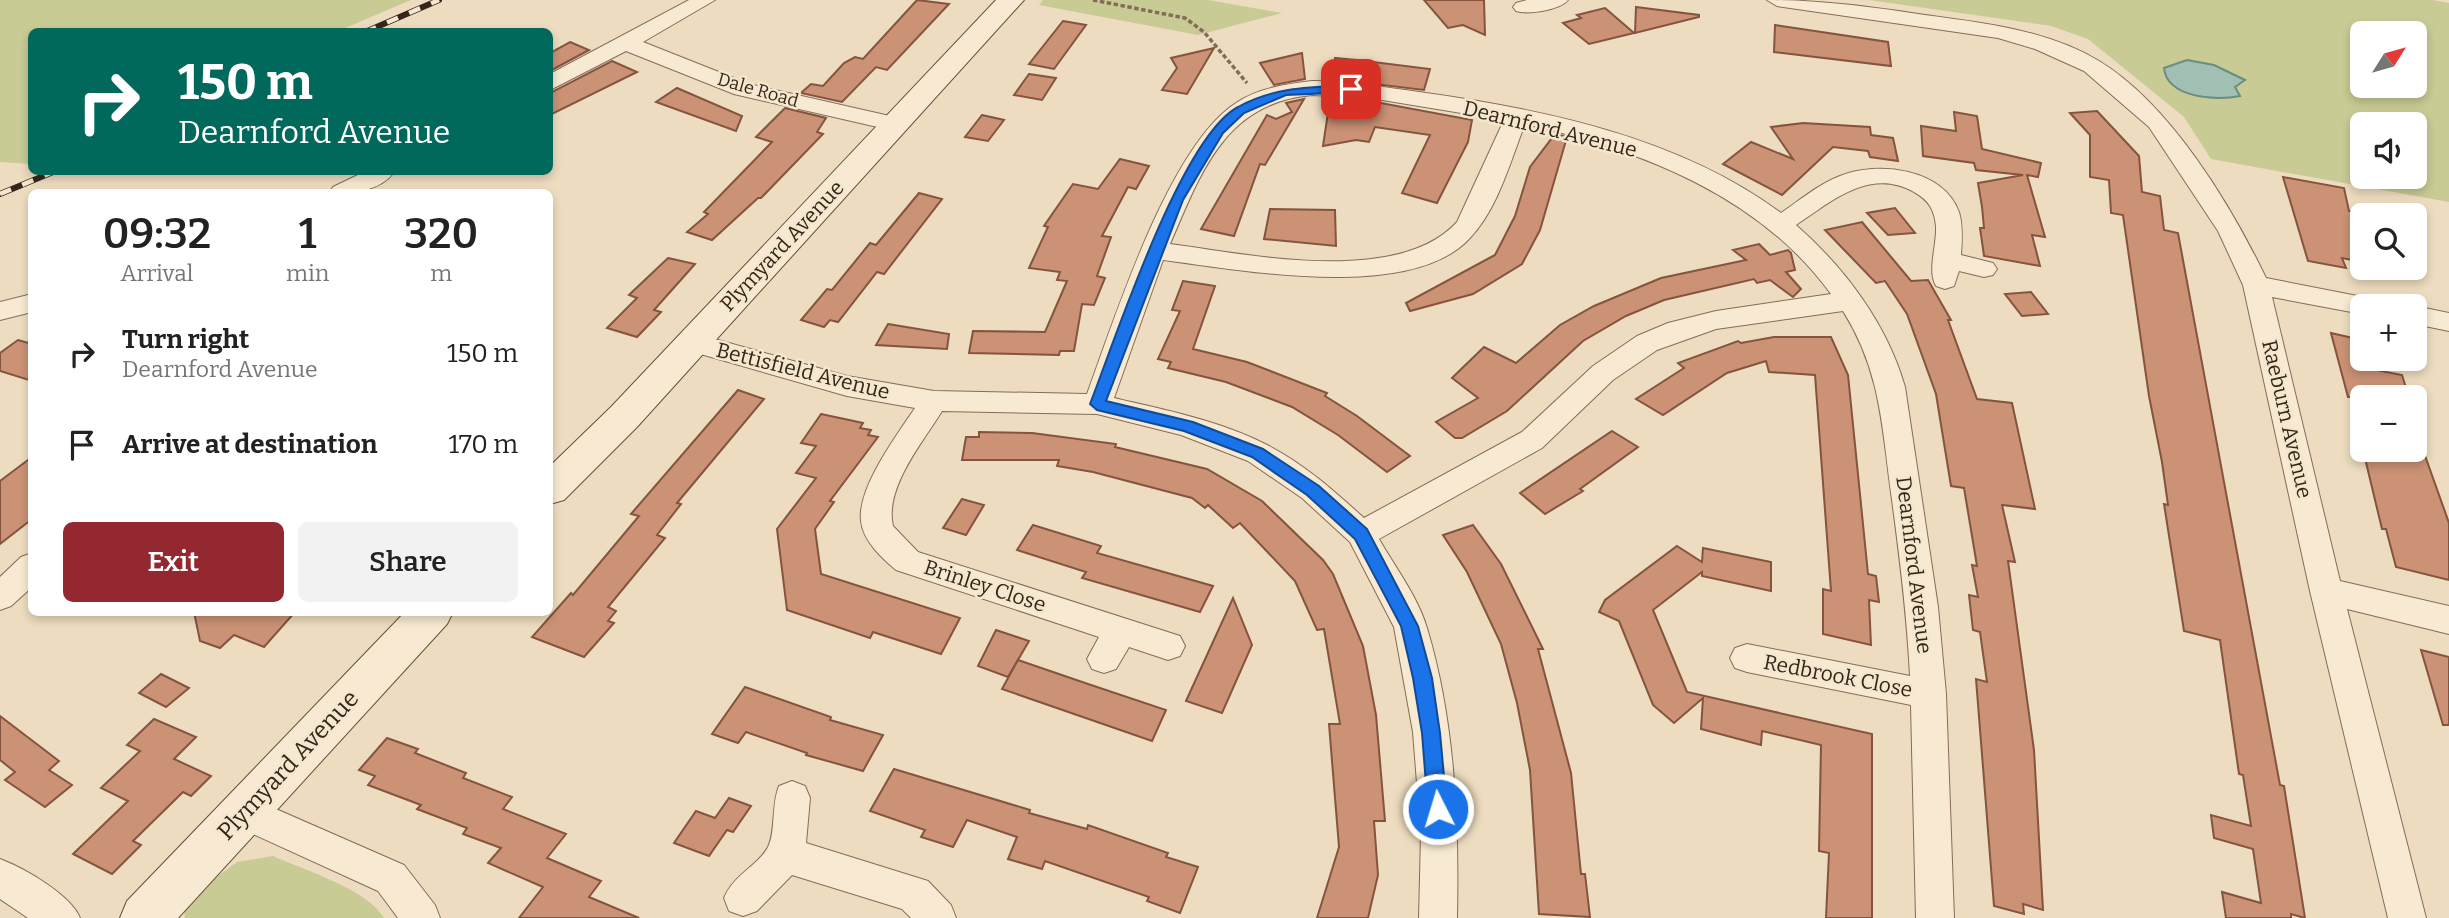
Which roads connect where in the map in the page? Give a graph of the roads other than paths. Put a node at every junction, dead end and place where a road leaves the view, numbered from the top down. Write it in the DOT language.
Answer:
graph roads {
  1 [pos="705,0"];
  2 [pos="1011,0"];
  3 [pos="1558,0"];
  4 [pos="1777,0"];
  5 [pos="1523,8"];
  6 [pos="626,43"];
  7 [pos="553,81"];
  8 [pos="1517,117"];
  9 [pos="895,124"];
  10 [pos="376,175"];
  11 [pos="348,189"];
  12 [pos="1780,224"];
  13 [pos="1156,251"];
  14 [pos="1984,269"];
  15 [pos="2256,285"];
  16 [pos="1848,301"];
  17 [pos="2350,302"];
  18 [pos="3,303"];
  19 [pos="28,303"];
  20 [pos="2427,317"];
  21 [pos="2449,322"];
  22 [pos="693,342"];
  23 [pos="934,401"];
  24 [pos="1097,404"];
  25 [pos="553,486"];
  26 [pos="1361,534"];
  27 [pos="28,570"];
  28 [pos="2326,591"];
  29 [pos="0,597"];
  30 [pos="428,616"];
  31 [pos="2449,620"];
  32 [pos="1168,646"];
  33 [pos="1747,657"];
  34 [pos="1929,694"];
  35 [pos="792,798"];
  36 [pos="244,812"];
  37 [pos="786,855"];
  38 [pos="0,877"];
  39 [pos="743,898"];
  40 [pos="61,918"];
  41 [pos="145,918"];
  42 [pos="421,918"];
  43 [pos="937,918"];
  44 [pos="1438,918"];
  45 [pos="1934,918"];
  46 [pos="2407,918"];
  1 -- 6 [label="street"];
  2 -- 9 [label="street, Plymyard Avenue"];
  3 -- 5 [label="street"];
  4 -- 15 [label="street, Raeburn Avenue"];
  6 -- 7 [label="street"];
  6 -- 9 [label="street, Dale Road"];
  8 -- 12 [label="street, Dearnford Avenue"];
  8 -- 13 [label="street"];
  8 -- 13 [label="street, Dearnford Avenue"];
  9 -- 22 [label="street, Plymyard Avenue"];
  10 -- 11 [label="street"];
  12 -- 14 [label="street"];
  12 -- 16 [label="street, Dearnford Avenue"];
  13 -- 24 [label="street, Dearnford Avenue"];
  15 -- 17 [label="street"];
  15 -- 28 [label="street, Raeburn Avenue"];
  16 -- 26 [label="street"];
  16 -- 34 [label="street, Dearnford Avenue"];
  18 -- 19 [label="street"];
  20 -- 21 [label="street"];
  22 -- 23 [label="street, Bettisfield Avenue"];
  22 -- 25 [label="street, Plymyard Avenue"];
  23 -- 24 [label="street, Bettisfield Avenue"];
  23 -- 32 [label="street, Brinley Close"];
  24 -- 26 [label="street, Bettisfield Avenue"];
  26 -- 44 [label="street, Bettisfield Avenue"];
  27 -- 29 [label="street"];
  28 -- 31 [label="street"];
  28 -- 46 [label="street, Raeburn Avenue"];
  30 -- 36 [label="street, Plymyard Avenue"];
  33 -- 34 [label="street, Redbrook Close"];
  34 -- 45 [label="street, Dearnford Avenue"];
  35 -- 37 [label="street"];
  36 -- 41 [label="street, Plymyard Avenue"];
  36 -- 42 [label="street"];
  37 -- 39 [label="street"];
  37 -- 43 [label="street"];
  38 -- 40 [label="street"];
}
